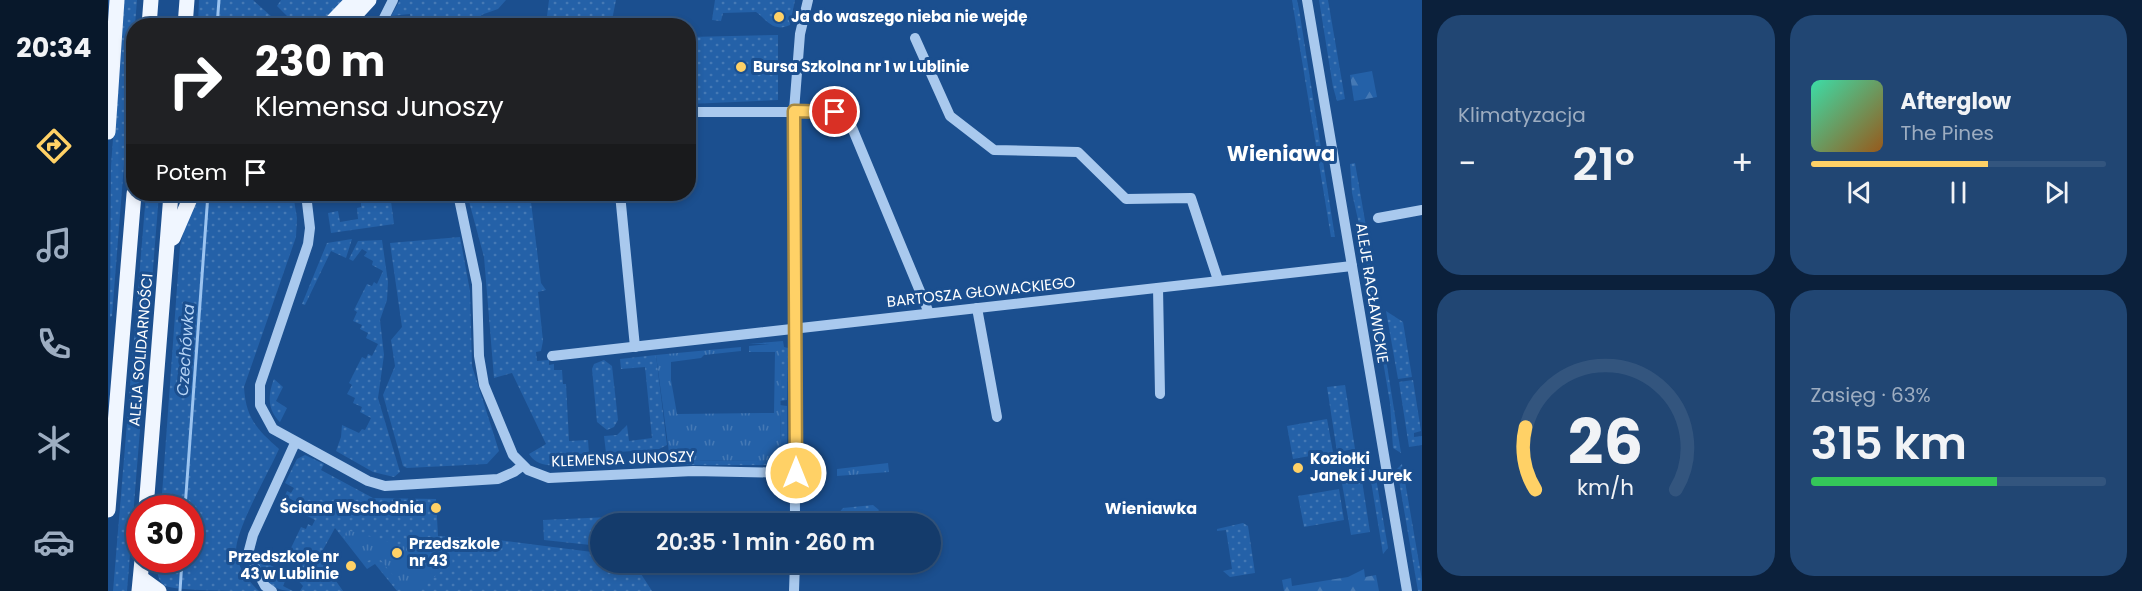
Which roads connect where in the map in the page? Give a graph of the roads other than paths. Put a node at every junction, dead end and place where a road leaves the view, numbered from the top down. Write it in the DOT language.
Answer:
graph roads {
  1 [pos="112,0"];
  2 [pos="117,0"];
  3 [pos="151,0"];
  4 [pos="352,0"];
  5 [pos="369,0"];
  6 [pos="393,0"];
  7 [pos="807,0"];
  8 [pos="1307,0"];
  9 [pos="108,10"];
  10 [pos="150,18"];
  11 [pos="335,18"];
  12 [pos="352,18"];
  13 [pos="384,18"];
  14 [pos="915,38"];
  15 [pos="794,111"];
  16 [pos="696,112"];
  17 [pos="108,132"];
  18 [pos="133,201"];
  19 [pos="170,201"];
  20 [pos="188,201"];
  21 [pos="307,201"];
  22 [pos="459,201"];
  23 [pos="621,201"];
  24 [pos="1422,210"];
  25 [pos="1378,218"];
  26 [pos="166,258"];
  27 [pos="1352,266"];
  28 [pos="1218,280"];
  29 [pos="1158,288"];
  30 [pos="977,308"];
  31 [pos="928,314"];
  32 [pos="796,329"];
  33 [pos="635,347"];
  34 [pos="552,356"];
  35 [pos="1160,394"];
  36 [pos="997,417"];
  37 [pos="295,443"];
  38 [pos="522,466"];
  39 [pos="796,473"];
  40 [pos="147,495"];
  41 [pos="108,510"];
  42 [pos="795,513"];
  43 [pos="795,573"];
  44 [pos="140,585"];
  45 [pos="159,591"];
  46 [pos="272,591"];
  47 [pos="794,591"];
  48 [pos="1407,591"];
  1 -- 9 [label="main road"];
  2 -- 17 [label="main road"];
  3 -- 10 [label="main road"];
  4 -- 11 [label="main road"];
  5 -- 12 [label="main road"];
  6 -- 13 [label="street"];
  7 -- 15 [label="street"];
  8 -- 27 [label="street, ALEJE RACŁAWICKIE"];
  14 -- 28 [label="street"];
  15 -- 16 [label="street"];
  15 -- 31 [label="street"];
  15 -- 32 [label="street"];
  18 -- 41 [label="main road, ALEJA SOLIDARNOŚCI"];
  19 -- 26 [label="main road, ALEJA SOLIDARNOŚCI"];
  20 -- 26 [label="main road"];
  21 -- 37 [label="street"];
  22 -- 38 [label="street"];
  23 -- 33 [label="street"];
  24 -- 25 [label="street"];
  26 -- 40 [label="main road, ALEJA SOLIDARNOŚCI"];
  27 -- 28 [label="street, BARTOSZA GŁOWACKIEGO"];
  27 -- 48 [label="street, ALEJE RACŁAWICKIE"];
  28 -- 29 [label="street, BARTOSZA GŁOWACKIEGO"];
  29 -- 30 [label="street, BARTOSZA GŁOWACKIEGO"];
  29 -- 35 [label="street"];
  30 -- 31 [label="street, BARTOSZA GŁOWACKIEGO"];
  30 -- 36 [label="street"];
  31 -- 32 [label="street, BARTOSZA GŁOWACKIEGO"];
  32 -- 33 [label="street, BARTOSZA GŁOWACKIEGO"];
  32 -- 39 [label="street"];
  33 -- 34 [label="street, BARTOSZA GŁOWACKIEGO"];
  37 -- 38 [label="street"];
  37 -- 46 [label="street"];
  38 -- 39 [label="street, KLEMENSA JUNOSZY"];
  39 -- 42 [label="street"];
  43 -- 47 [label="street"];
  44 -- 45 [label="main road"];
}
